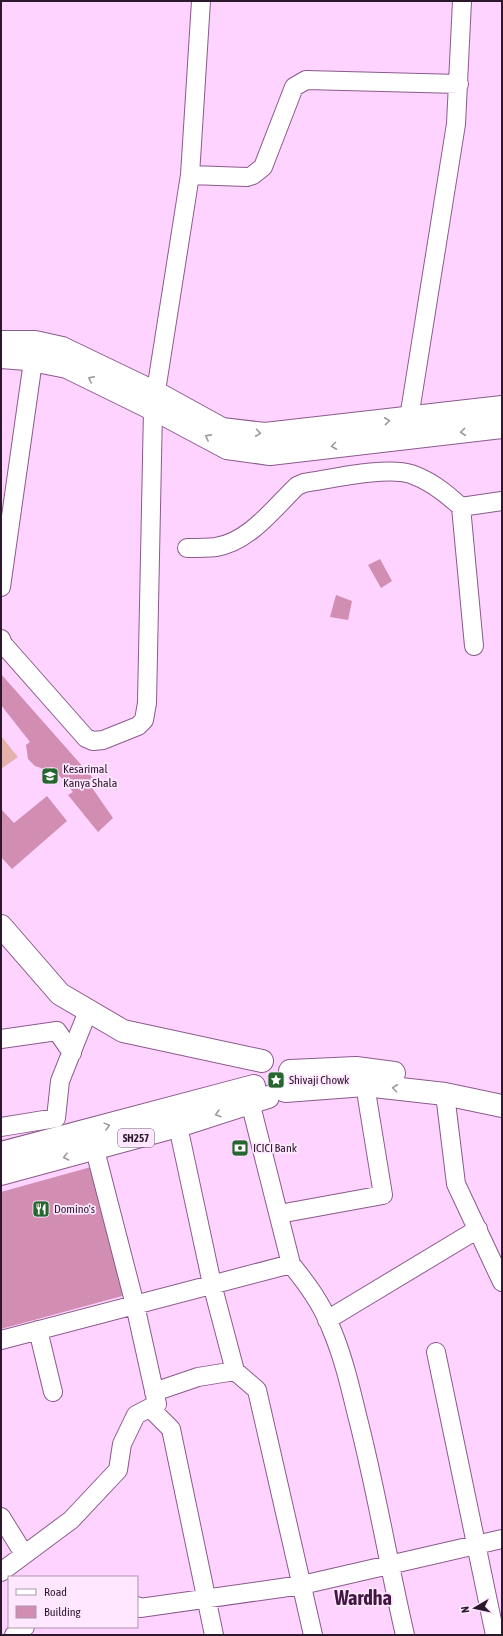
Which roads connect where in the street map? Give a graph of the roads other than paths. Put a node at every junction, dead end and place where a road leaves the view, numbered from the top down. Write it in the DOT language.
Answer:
graph roads {
  1 [pos="201,1"];
  2 [pos="462,1"];
  3 [pos="459,84"];
  4 [pos="190,175"];
  5 [pos="1,342"];
  6 [pos="34,351"];
  7 [pos="1,357"];
  8 [pos="155,402"];
  9 [pos="502,408"];
  10 [pos="409,418"];
  11 [pos="502,427"];
  12 [pos="502,501"];
  13 [pos="462,507"];
  14 [pos="188,548"];
  15 [pos="1,587"];
  16 [pos="1,639"];
  17 [pos="474,646"];
  18 [pos="3,932"];
  19 [pos="88,1011"];
  20 [pos="1,1039"];
  21 [pos="72,1053"];
  22 [pos="256,1059"];
  23 [pos="366,1085"];
  24 [pos="262,1090"];
  25 [pos="502,1091"];
  26 [pos="445,1094"];
  27 [pos="502,1106"];
  28 [pos="178,1126"];
  29 [pos="1,1127"];
  30 [pos="59,1128"];
  31 [pos="95,1150"];
  32 [pos="1,1153"];
  33 [pos="1,1174"];
  34 [pos="279,1214"];
  35 [pos="478,1230"];
  36 [pos="292,1264"];
  37 [pos="502,1282"];
  38 [pos="212,1284"];
  39 [pos="135,1305"];
  40 [pos="327,1320"];
  41 [pos="38,1330"];
  42 [pos="1,1340"];
  43 [pos="436,1352"];
  44 [pos="235,1370"];
  45 [pos="53,1392"];
  46 [pos="152,1400"];
  47 [pos="1,1517"];
  48 [pos="502,1539"];
  49 [pos="477,1545"];
  50 [pos="24,1554"];
  51 [pos="389,1566"];
  52 [pos="1,1572"];
  53 [pos="302,1585"];
  54 [pos="207,1599"];
  55 [pos="138,1607"];
  56 [pos="24,1628"];
  57 [pos="14,1635"];
  58 [pos="214,1635"];
  59 [pos="313,1635"];
  60 [pos="405,1635"];
  61 [pos="495,1635"];
  1 -- 4 [label="street"];
  2 -- 3 [label="street"];
  3 -- 4 [label="street"];
  3 -- 10 [label="street"];
  4 -- 8 [label="street"];
  5 -- 6 [label="main road"];
  6 -- 7 [label="main road"];
  6 -- 8 [label="main road"];
  6 -- 15 [label="street"];
  8 -- 10 [label="main road, one-way"];
  11 -- 8 [label="main road, one-way"];
  8 -- 16 [label="street"];
  9 -- 10 [label="main road"];
  12 -- 13 [label="street"];
  13 -- 14 [label="street"];
  13 -- 17 [label="street"];
  18 -- 19 [label="main road"];
  19 -- 21 [label="street"];
  19 -- 22 [label="main road"];
  20 -- 21 [label="street"];
  21 -- 30 [label="street"];
  22 -- 24 [label="main road"];
  22 -- 24 [label="main road"];
  23 -- 24 [label="main road, SH257"];
  26 -- 23 [label="main road, SH257, one-way"];
  23 -- 34 [label="street"];
  24 -- 25 [label="main road, SH257"];
  24 -- 28 [label="main road, SH257, one-way"];
  30 -- 24 [label="main road, SH257, one-way"];
  24 -- 34 [label="street"];
  26 -- 27 [label="main road, SH257"];
  26 -- 35 [label="street"];
  28 -- 31 [label="main road, SH257"];
  28 -- 38 [label="street"];
  29 -- 30 [label="street"];
  30 -- 32 [label="main road, SH257"];
  31 -- 33 [label="main road, SH257, one-way"];
  31 -- 39 [label="street"];
  34 -- 36 [label="street"];
  35 -- 37 [label="street"];
  35 -- 40 [label="street"];
  36 -- 38 [label="street"];
  36 -- 40 [label="street"];
  38 -- 39 [label="street"];
  38 -- 44 [label="street"];
  39 -- 41 [label="street"];
  39 -- 46 [label="street"];
  40 -- 51 [label="street"];
  41 -- 42 [label="street"];
  41 -- 45 [label="street"];
  43 -- 49 [label="street"];
  44 -- 46 [label="street"];
  44 -- 53 [label="street"];
  46 -- 50 [label="street"];
  46 -- 54 [label="street"];
  47 -- 50 [label="street"];
  48 -- 49 [label="street"];
  49 -- 51 [label="street"];
  49 -- 61 [label="street"];
  50 -- 52 [label="street"];
  51 -- 53 [label="street"];
  51 -- 60 [label="street"];
  53 -- 54 [label="street"];
  53 -- 59 [label="street"];
  54 -- 55 [label="street"];
  54 -- 58 [label="street"];
  56 -- 57 [label="street"];
}
